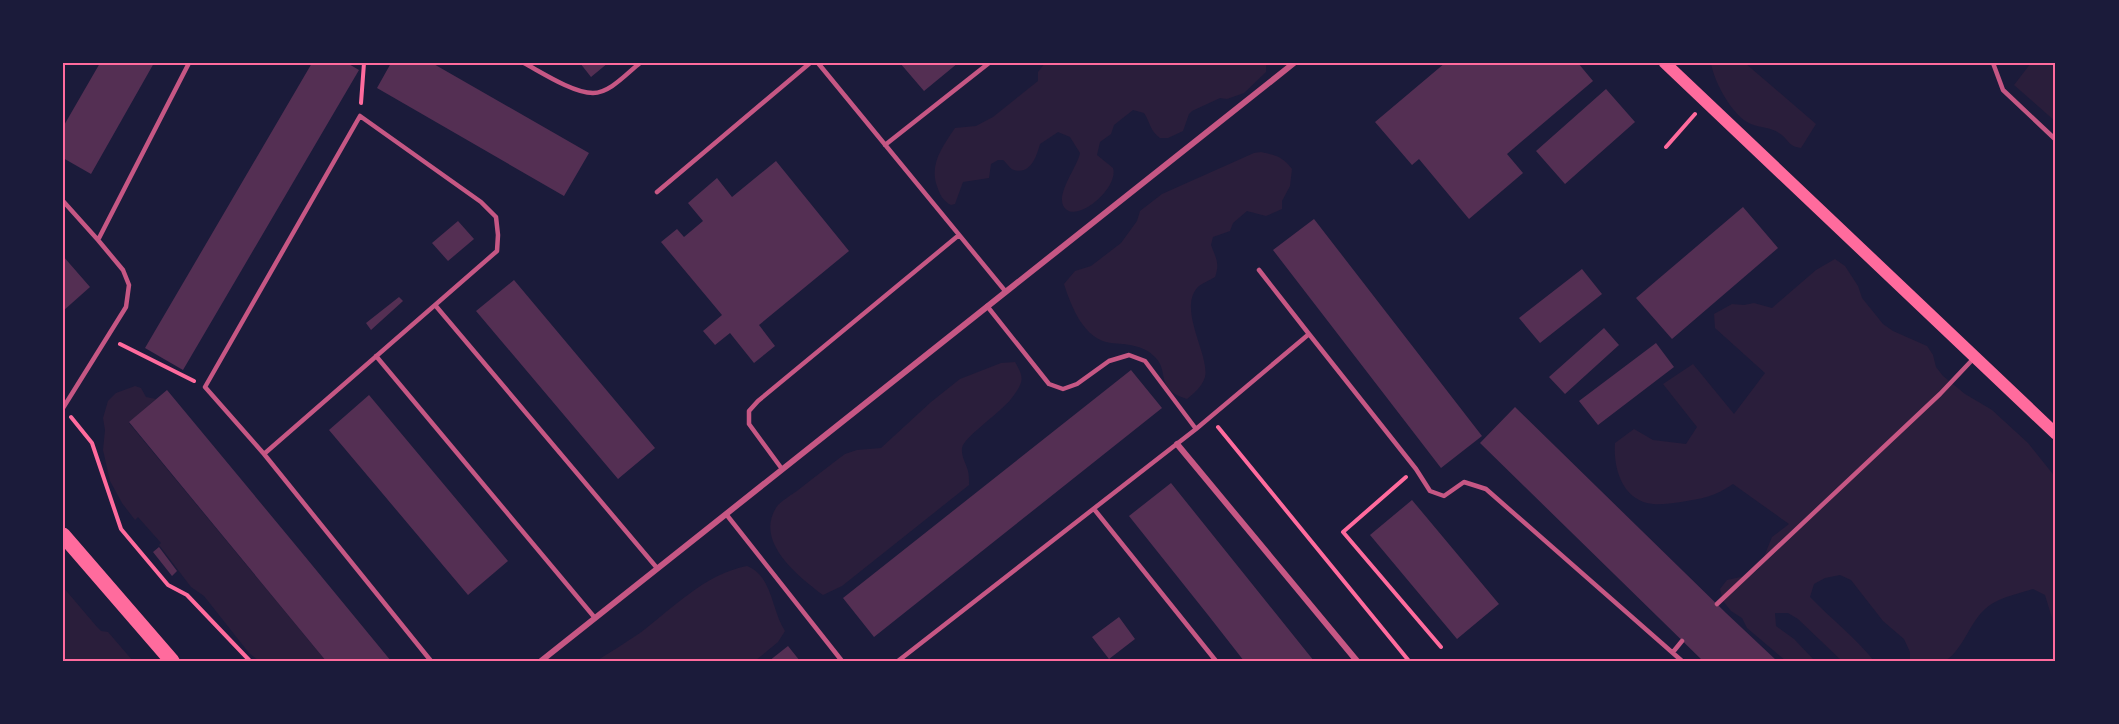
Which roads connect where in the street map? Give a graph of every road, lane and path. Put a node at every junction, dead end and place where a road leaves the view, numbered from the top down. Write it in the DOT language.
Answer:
graph roads {
  1 [pos="189,63"];
  2 [pos="364,63"];
  3 [pos="524,63"];
  4 [pos="640,63"];
  5 [pos="810,63"];
  6 [pos="818,63"];
  7 [pos="989,63"];
  8 [pos="1294,63"];
  9 [pos="1665,63"];
  10 [pos="1993,63"];
  11 [pos="1705,101"];
  12 [pos="360,116"];
  13 [pos="2056,140"];
  14 [pos="885,145"];
  15 [pos="1666,147"];
  16 [pos="657,192"];
  17 [pos="63,201"];
  18 [pos="959,235"];
  19 [pos="98,240"];
  20 [pos="1259,270"];
  21 [pos="1006,292"];
  22 [pos="435,305"];
  23 [pos="987,306"];
  24 [pos="1309,334"];
  25 [pos="106,337"];
  26 [pos="376,356"];
  27 [pos="1975,357"];
  28 [pos="205,387"];
  29 [pos="63,408"];
  30 [pos="1210,418"];
  31 [pos="1196,429"];
  32 [pos="2056,434"];
  33 [pos="1177,444"];
  34 [pos="264,454"];
  35 [pos="782,469"];
  36 [pos="1416,469"];
  37 [pos="1094,509"];
  38 [pos="726,514"];
  39 [pos="63,535"];
  40 [pos="657,568"];
  41 [pos="1718,604"];
  42 [pos="595,618"];
  43 [pos="1682,641"];
  44 [pos="1440,646"];
  45 [pos="1673,652"];
  46 [pos="172,661"];
  47 [pos="249,661"];
  48 [pos="431,661"];
  49 [pos="541,661"];
  50 [pos="842,661"];
  51 [pos="898,661"];
  52 [pos="1216,661"];
  53 [pos="1357,661"];
  54 [pos="1409,661"];
  55 [pos="1682,661"];
  1 -- 19 [label="lane"];
  2 -- 12 [label="path"];
  3 -- 4 [label="lane"];
  5 -- 16 [label="lane"];
  6 -- 14 [label="lane"];
  7 -- 14 [label="lane"];
  8 -- 21 [label="street"];
  9 -- 11 [label="main road"];
  10 -- 13 [label="lane"];
  11 -- 15 [label="path"];
  11 -- 27 [label="main road"];
  12 -- 22 [label="lane"];
  12 -- 28 [label="lane"];
  14 -- 18 [label="lane"];
  17 -- 19 [label="lane"];
  18 -- 21 [label="lane"];
  18 -- 35 [label="lane"];
  19 -- 25 [label="lane"];
  20 -- 24 [label="lane"];
  21 -- 23 [label="street"];
  22 -- 26 [label="lane"];
  22 -- 40 [label="lane"];
  23 -- 31 [label="lane"];
  23 -- 35 [label="street"];
  24 -- 30 [label="lane"];
  24 -- 36 [label="lane"];
  25 -- 28 [label="path"];
  25 -- 29 [label="lane"];
  26 -- 34 [label="lane"];
  26 -- 42 [label="lane"];
  27 -- 32 [label="main road"];
  27 -- 41 [label="lane"];
  28 -- 34 [label="lane"];
  29 -- 47 [label="path"];
  30 -- 31 [label="lane"];
  30 -- 54 [label="path"];
  31 -- 33 [label="lane"];
  33 -- 37 [label="lane"];
  33 -- 53 [label="street"];
  34 -- 48 [label="lane"];
  35 -- 38 [label="street"];
  36 -- 44 [label="path"];
  36 -- 45 [label="lane"];
  37 -- 51 [label="lane"];
  37 -- 52 [label="lane"];
  38 -- 40 [label="street"];
  38 -- 50 [label="lane"];
  39 -- 46 [label="main road"];
  40 -- 42 [label="street"];
  42 -- 49 [label="street"];
  43 -- 45 [label="lane"];
  45 -- 55 [label="lane"];
}
